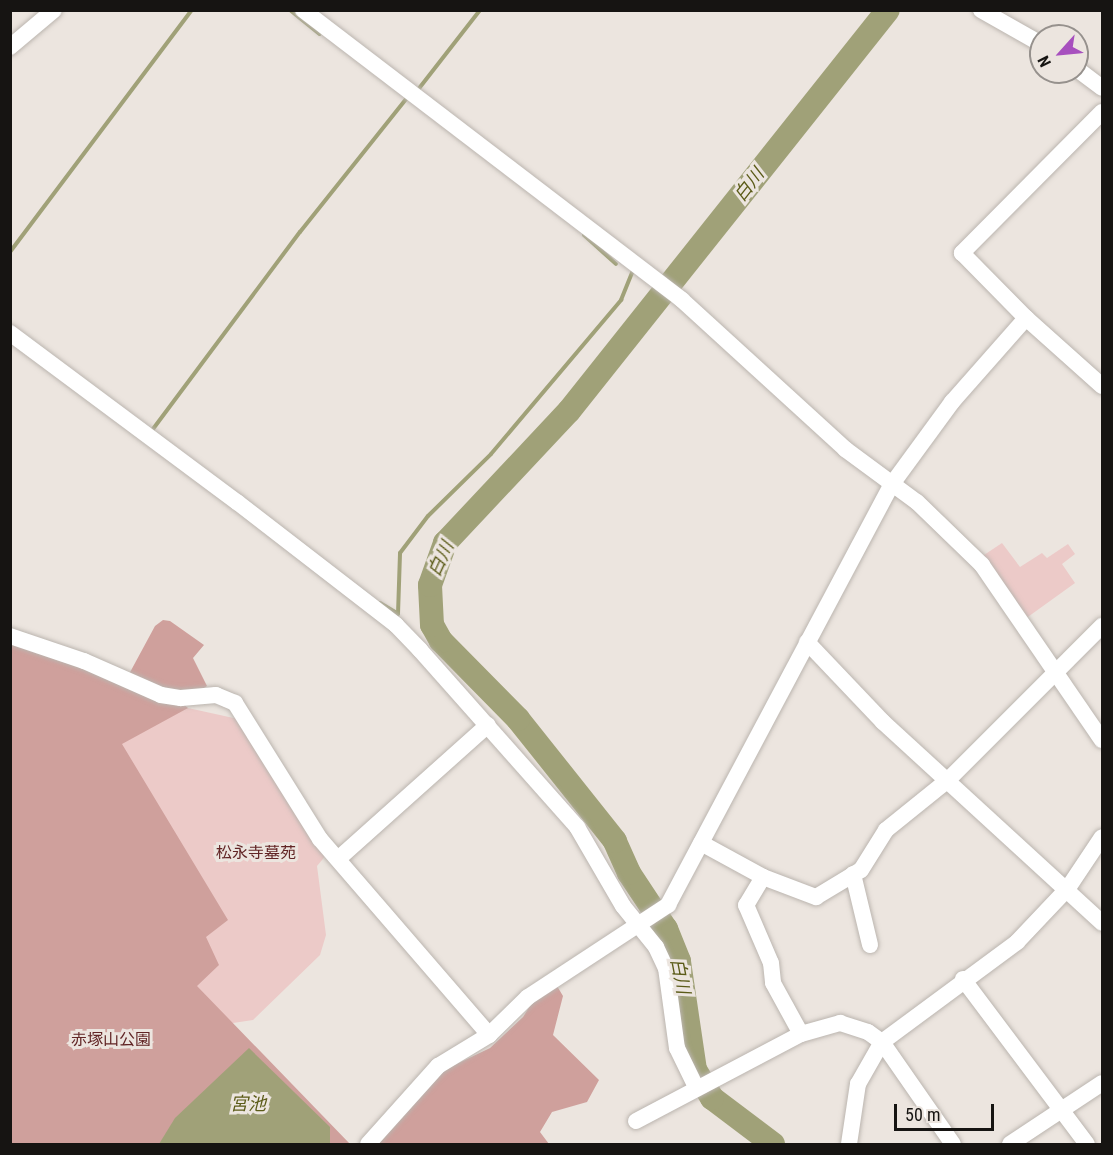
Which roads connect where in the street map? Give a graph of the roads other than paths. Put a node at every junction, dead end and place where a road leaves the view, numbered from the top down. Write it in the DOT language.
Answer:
graph roads {
  1 [pos="54,10"];
  2 [pos="303,10"];
  3 [pos="981,10"];
  4 [pos="1029,37"];
  5 [pos="10,47"];
  6 [pos="1089,78"];
  7 [pos="1102,88"];
  8 [pos="1102,112"];
  9 [pos="1026,318"];
  10 [pos="10,333"];
  11 [pos="1102,386"];
  12 [pos="892,484"];
  13 [pos="1102,626"];
  14 [pos="10,636"];
  15 [pos="807,642"];
  16 [pos="1056,672"];
  17 [pos="488,726"];
  18 [pos="1102,740"];
  19 [pos="948,780"];
  20 [pos="1102,837"];
  21 [pos="701,843"];
  22 [pos="338,859"];
  23 [pos="853,874"];
  24 [pos="763,877"];
  25 [pos="1068,888"];
  26 [pos="640,923"];
  27 [pos="1102,923"];
  28 [pos="870,945"];
  29 [pos="963,979"];
  30 [pos="801,1034"];
  31 [pos="489,1035"];
  32 [pos="882,1042"];
  33 [pos="1102,1083"];
  34 [pos="696,1087"];
  35 [pos="1063,1109"];
  36 [pos="636,1121"];
  37 [pos="368,1144"];
  38 [pos="849,1144"];
  39 [pos="953,1144"];
  40 [pos="1010,1144"];
  41 [pos="1087,1144"];
  1 -- 5 [label="street"];
  2 -- 12 [label="street"];
  3 -- 4 [label="street"];
  6 -- 7 [label="street"];
  8 -- 9 [label="street"];
  9 -- 11 [label="street"];
  9 -- 12 [label="street"];
  10 -- 17 [label="street"];
  12 -- 15 [label="street"];
  12 -- 16 [label="street"];
  13 -- 16 [label="street"];
  14 -- 22 [label="street"];
  15 -- 19 [label="street"];
  15 -- 21 [label="street"];
  16 -- 18 [label="street"];
  16 -- 19 [label="street"];
  17 -- 22 [label="street"];
  17 -- 26 [label="street"];
  19 -- 23 [label="street"];
  19 -- 25 [label="street"];
  20 -- 25 [label="street"];
  21 -- 24 [label="street"];
  21 -- 26 [label="street"];
  22 -- 31 [label="street"];
  23 -- 24 [label="street"];
  23 -- 28 [label="street"];
  24 -- 30 [label="street"];
  25 -- 27 [label="street"];
  25 -- 29 [label="street"];
  26 -- 31 [label="street"];
  26 -- 34 [label="street"];
  29 -- 32 [label="street"];
  29 -- 35 [label="street"];
  30 -- 32 [label="street"];
  30 -- 34 [label="street"];
  31 -- 37 [label="street"];
  32 -- 38 [label="street"];
  32 -- 39 [label="street"];
  33 -- 35 [label="street"];
  34 -- 36 [label="street"];
  35 -- 40 [label="street"];
  35 -- 41 [label="street"];
}
